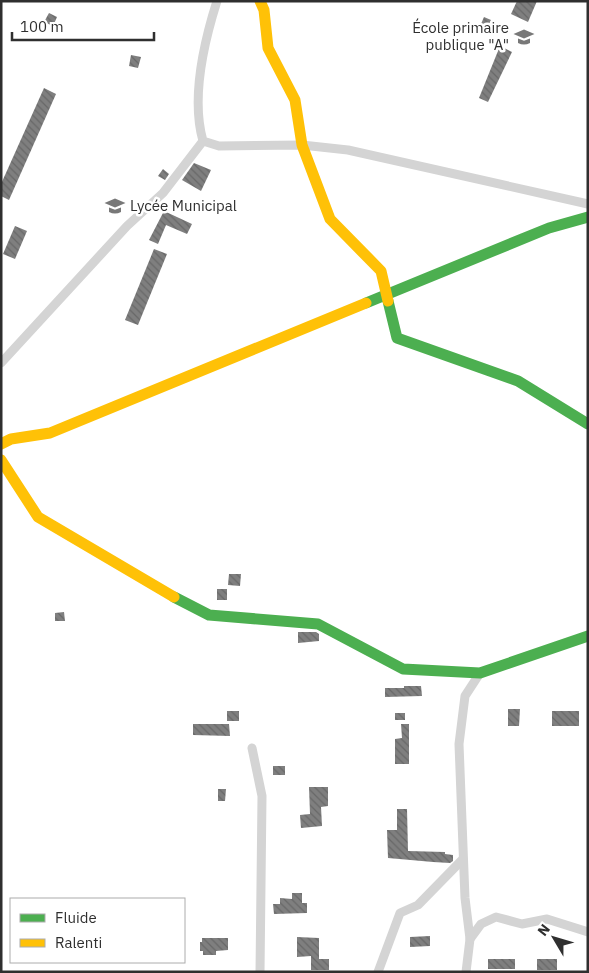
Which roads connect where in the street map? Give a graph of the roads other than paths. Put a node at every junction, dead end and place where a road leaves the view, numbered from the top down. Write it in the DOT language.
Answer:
graph roads {
  1 [pos="218,1"];
  2 [pos="260,1"];
  3 [pos="203,141"];
  4 [pos="302,145"];
  5 [pos="588,204"];
  6 [pos="588,217"];
  7 [pos="387,294"];
  8 [pos="1,363"];
  9 [pos="588,424"];
  10 [pos="1,444"];
  11 [pos="1,460"];
  12 [pos="588,636"];
  13 [pos="480,673"];
  14 [pos="252,748"];
  15 [pos="463,859"];
  16 [pos="588,932"];
  17 [pos="470,939"];
  18 [pos="260,972"];
  19 [pos="378,972"];
  20 [pos="466,972"];
  1 -- 3 [label="street"];
  2 -- 4 [label="street"];
  3 -- 4 [label="street"];
  3 -- 8 [label="street"];
  4 -- 5 [label="street"];
  4 -- 7 [label="street"];
  6 -- 7 [label="street"];
  7 -- 9 [label="street"];
  7 -- 10 [label="street"];
  11 -- 13 [label="street"];
  12 -- 13 [label="street"];
  13 -- 15 [label="street"];
  14 -- 18 [label="street"];
  15 -- 17 [label="street"];
  15 -- 19 [label="street"];
  16 -- 17 [label="street"];
  17 -- 20 [label="street"];
}
